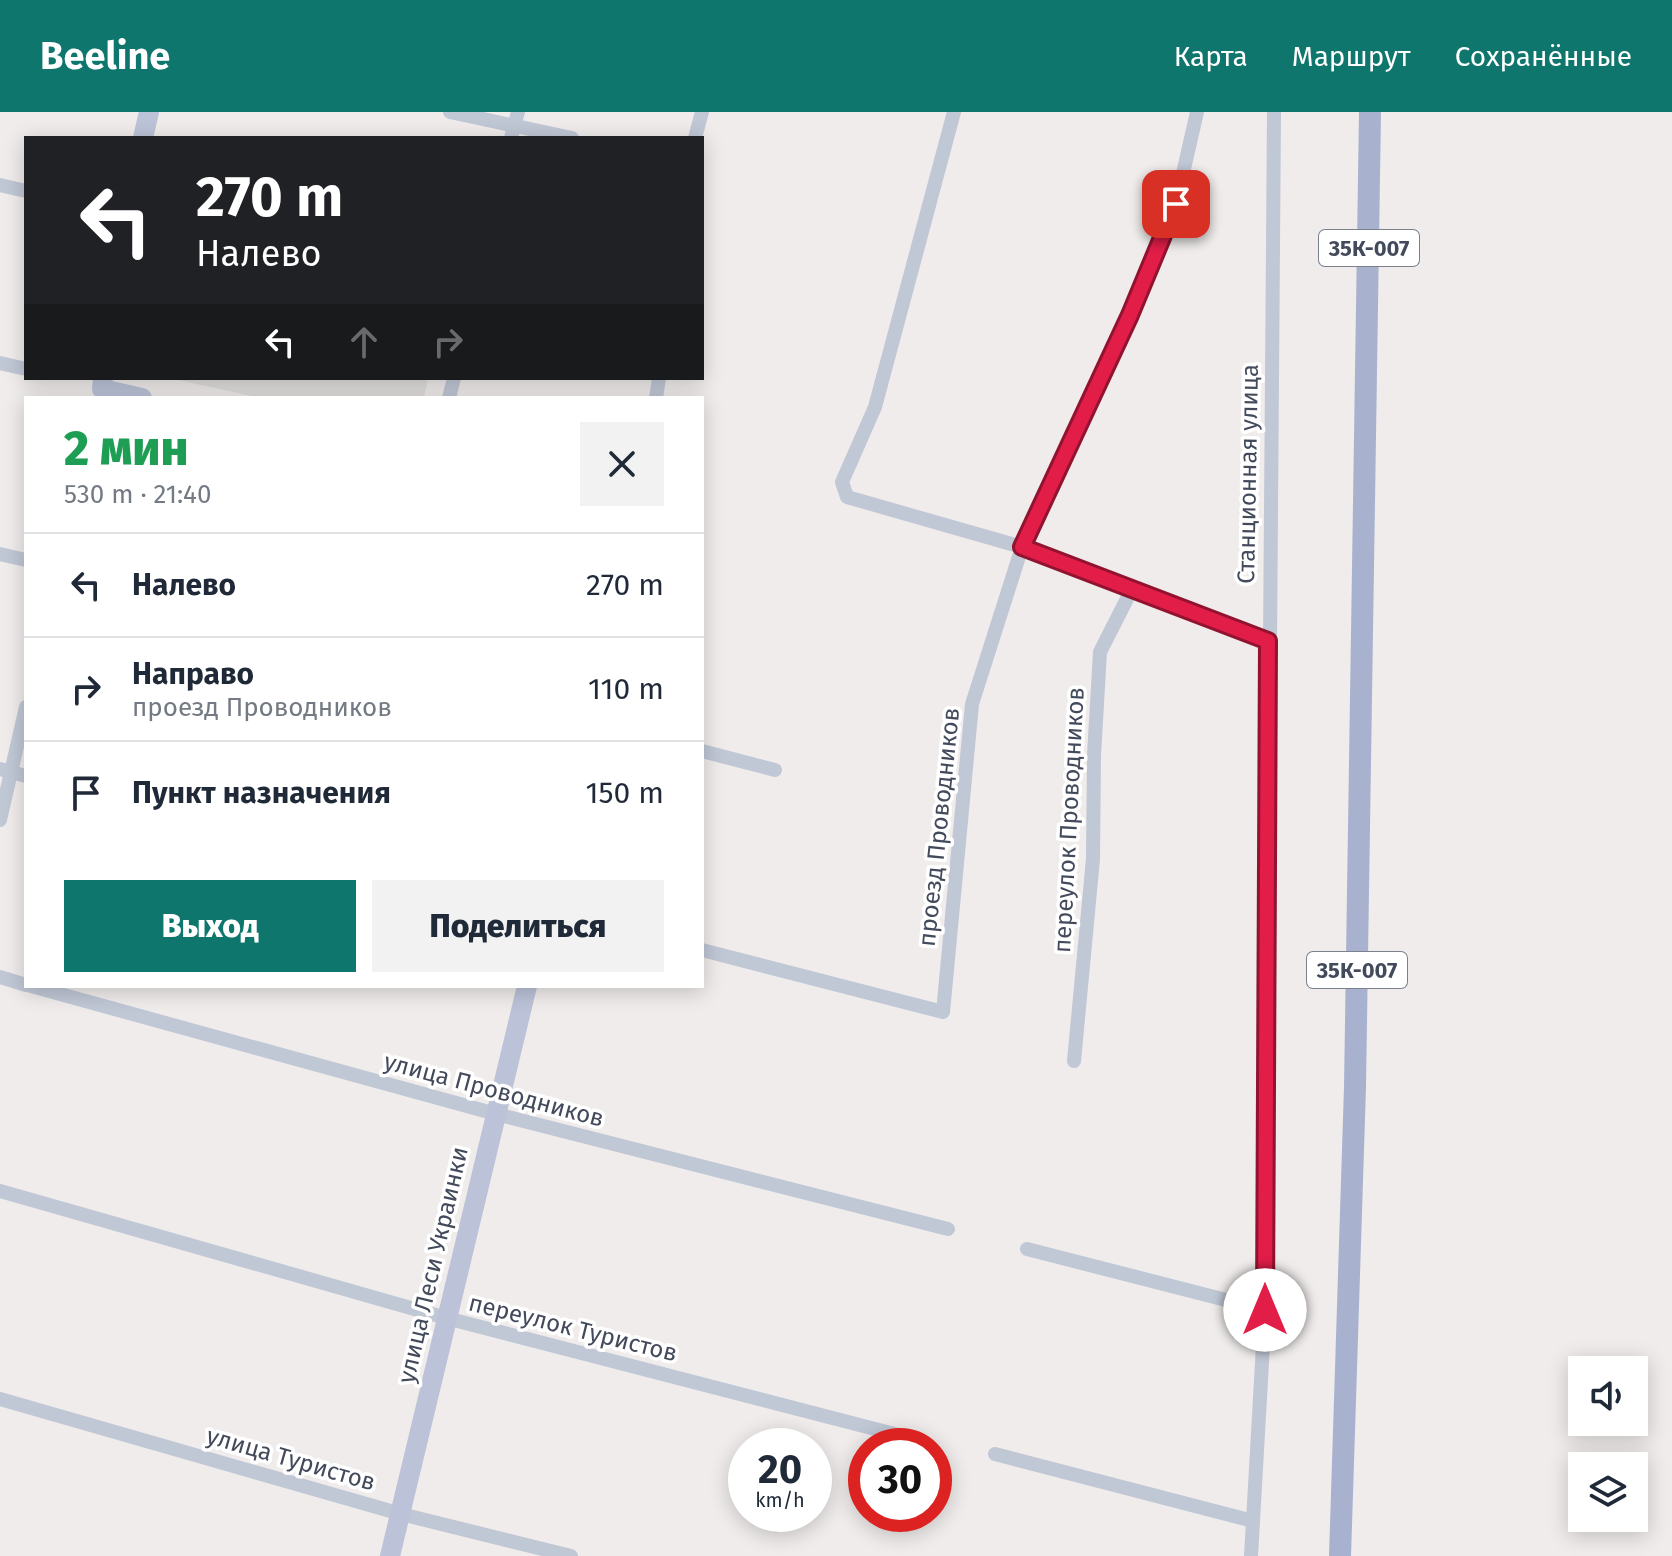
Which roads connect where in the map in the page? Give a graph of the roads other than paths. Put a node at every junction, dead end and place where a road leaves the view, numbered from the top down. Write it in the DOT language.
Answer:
graph roads {
  1 [pos="149,112"];
  2 [pos="450,112"];
  3 [pos="702,112"];
  4 [pos="954,112"];
  5 [pos="1197,112"];
  6 [pos="1274,112"];
  7 [pos="1370,112"];
  8 [pos="514,125"];
  9 [pos="143,136"];
  10 [pos="563,136"];
  11 [pos="696,136"];
  12 [pos="0,185"];
  13 [pos="24,191"];
  14 [pos="0,363"];
  15 [pos="24,369"];
  16 [pos="102,388"];
  17 [pos="134,396"];
  18 [pos="1022,547"];
  19 [pos="0,554"];
  20 [pos="24,560"];
  21 [pos="1132,589"];
  22 [pos="1268,641"];
  23 [pos="24,713"];
  24 [pos="704,752"];
  25 [pos="775,770"];
  26 [pos="5,771"];
  27 [pos="0,820"];
  28 [pos="704,951"];
  29 [pos="0,977"];
  30 [pos="24,984"];
  31 [pos="39,988"];
  32 [pos="527,988"];
  33 [pos="1074,1061"];
  34 [pos="496,1114"];
  35 [pos="0,1191"];
  36 [pos="948,1229"];
  37 [pos="1027,1249"];
  38 [pos="1265,1310"];
  39 [pos="446,1318"];
  40 [pos="0,1399"];
  41 [pos="871,1428"];
  42 [pos="995,1454"];
  43 [pos="401,1514"];
  44 [pos="1253,1521"];
  45 [pos="390,1556"];
  46 [pos="571,1556"];
  47 [pos="1251,1556"];
  48 [pos="1340,1556"];
  1 -- 9 [label="main road"];
  2 -- 8 [label="street"];
  3 -- 11 [label="street"];
  4 -- 18 [label="street"];
  5 -- 18 [label="street, проезд Проводников"];
  6 -- 22 [label="street, Станционная улица"];
  7 -- 48 [label="main road, 35К-007"];
  8 -- 10 [label="street"];
  12 -- 13 [label="street"];
  14 -- 15 [label="street"];
  16 -- 17 [label="main road"];
  18 -- 21 [label="street"];
  18 -- 28 [label="street, проезд Проводников"];
  19 -- 20 [label="street"];
  21 -- 22 [label="street"];
  21 -- 33 [label="street, переулок Проводников"];
  22 -- 38 [label="street, Станционная улица"];
  23 -- 26 [label="street"];
  24 -- 25 [label="street"];
  26 -- 27 [label="street"];
  29 -- 30 [label="street, улица Проводников"];
  31 -- 34 [label="street, улица Проводников"];
  32 -- 34 [label="main road, улица Леси Украинки"];
  34 -- 36 [label="street, улица Проводников"];
  34 -- 39 [label="main road, улица Леси Украинки"];
  35 -- 39 [label="street, переулок Туристов"];
  37 -- 38 [label="street"];
  38 -- 44 [label="street, Станционная улица"];
  39 -- 41 [label="street, переулок Туристов"];
  39 -- 43 [label="main road, улица Леси Украинки"];
  40 -- 43 [label="street, улица Туристов"];
  42 -- 44 [label="street"];
  43 -- 45 [label="main road, улица Леси Украинки"];
  43 -- 46 [label="street, улица Туристов"];
  44 -- 47 [label="street, Станционная улица"];
}
